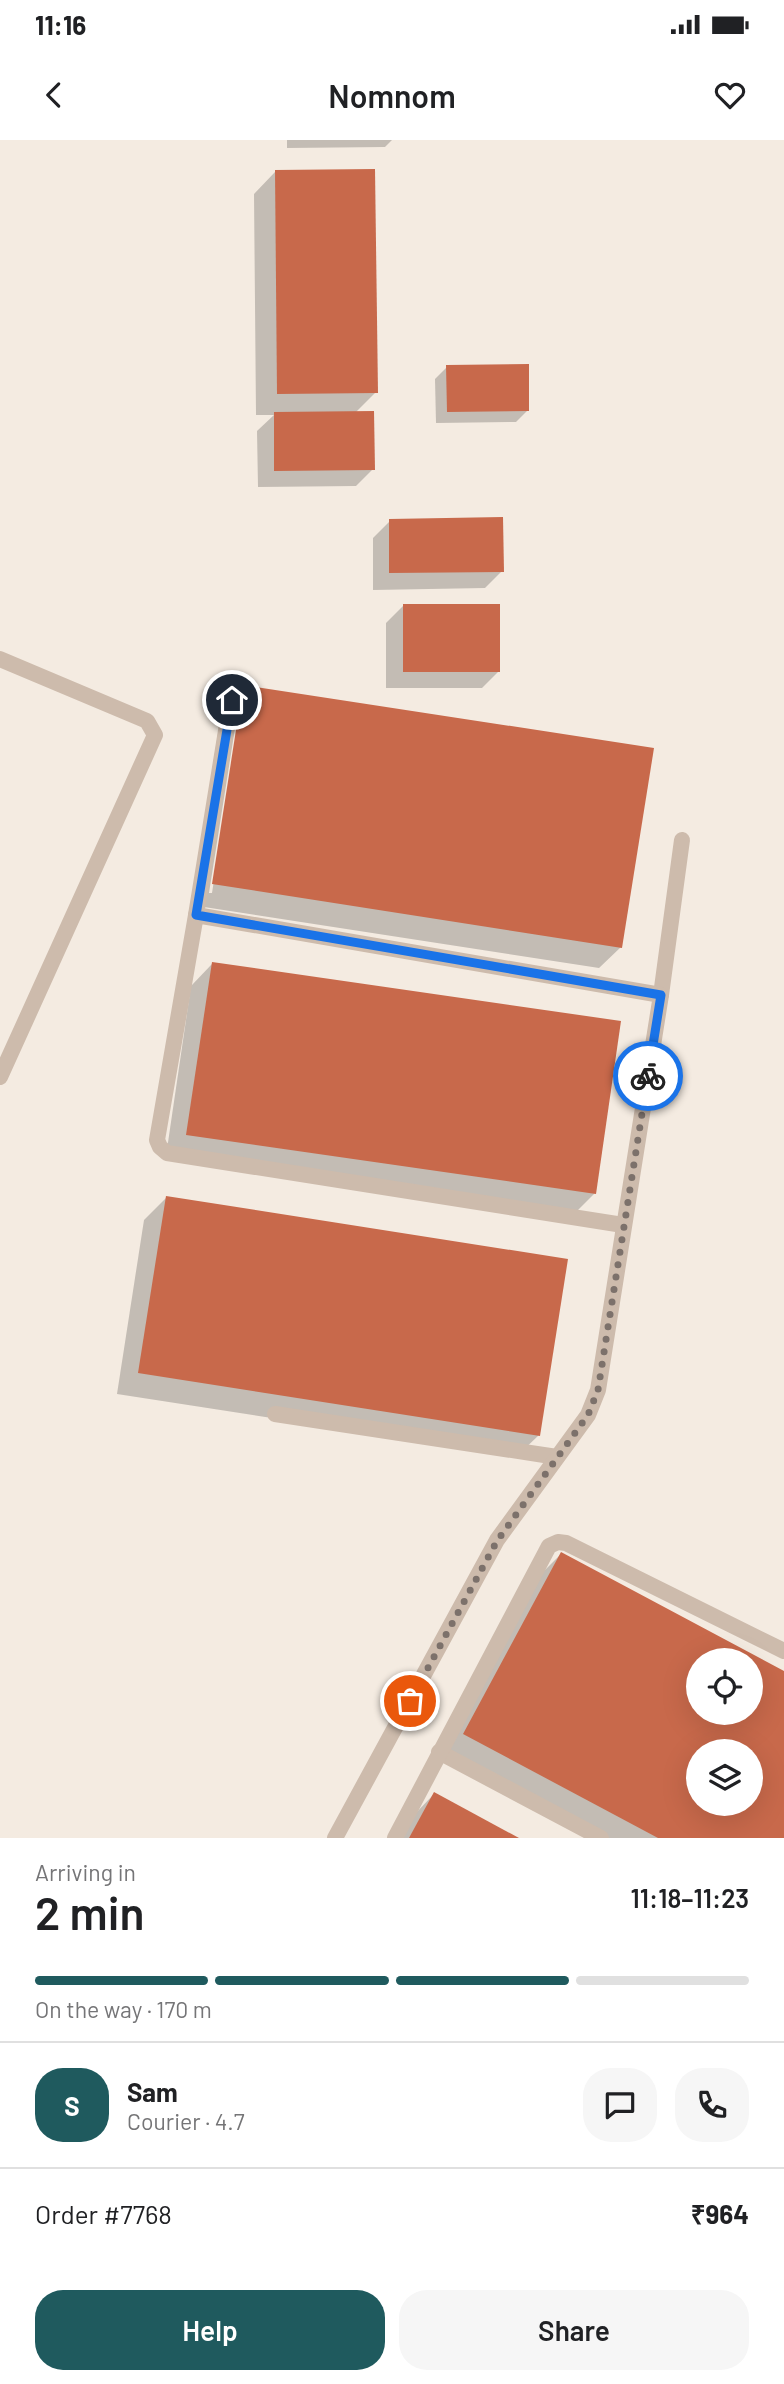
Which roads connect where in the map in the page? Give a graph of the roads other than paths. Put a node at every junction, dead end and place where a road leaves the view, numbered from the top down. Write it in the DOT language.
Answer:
graph roads {
  1 [pos="0,659"];
  2 [pos="232,700"];
  3 [pos="682,840"];
  4 [pos="196,915"];
  5 [pos="661,995"];
  6 [pos="0,1077"];
  7 [pos="623,1225"];
  8 [pos="275,1414"];
  9 [pos="557,1457"];
  10 [pos="784,1651"];
  11 [pos="439,1752"];
  12 [pos="335,1838"];
  13 [pos="395,1838"];
  14 [pos="600,1838"];
  1 -- 6 [label="lane"];
  2 -- 4 [label="lane"];
  3 -- 5 [label="lane"];
  4 -- 5 [label="lane"];
  4 -- 7 [label="lane"];
  5 -- 7 [label="lane"];
  7 -- 9 [label="lane"];
  8 -- 9 [label="lane"];
  9 -- 12 [label="lane"];
  10 -- 11 [label="lane"];
  11 -- 13 [label="lane"];
  11 -- 14 [label="lane"];
}
